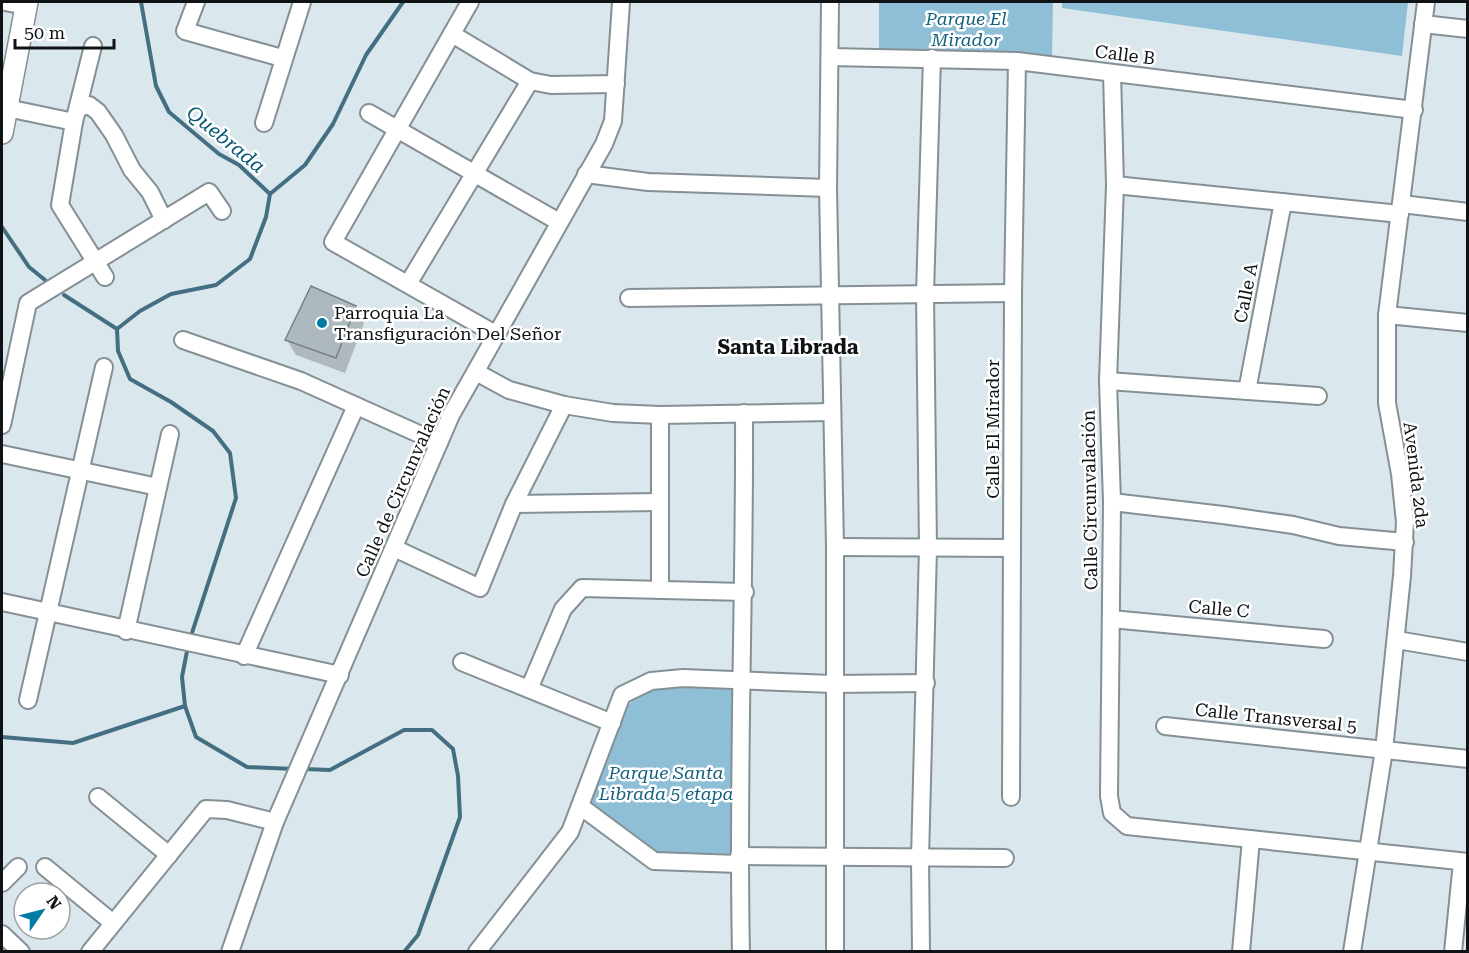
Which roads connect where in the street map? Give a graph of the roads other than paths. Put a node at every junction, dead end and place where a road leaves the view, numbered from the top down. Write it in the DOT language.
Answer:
graph roads {
  1 [pos="5,2"];
  2 [pos="196,2"];
  3 [pos="302,2"];
  4 [pos="470,2"];
  5 [pos="621,2"];
  6 [pos="830,2"];
  7 [pos="1426,2"];
  8 [pos="26,4"];
  9 [pos="1423,24"];
  10 [pos="1467,29"];
  11 [pos="452,34"];
  12 [pos="93,46"];
  13 [pos="830,57"];
  14 [pos="282,58"];
  15 [pos="932,58"];
  16 [pos="1017,61"];
  17 [pos="1112,73"];
  18 [pos="530,81"];
  19 [pos="616,84"];
  20 [pos="6,98"];
  21 [pos="1414,110"];
  22 [pos="369,113"];
  23 [pos="76,115"];
  24 [pos="264,123"];
  25 [pos="397,130"];
  26 [pos="2,133"];
  27 [pos="475,174"];
  28 [pos="586,174"];
  29 [pos="1115,185"];
  30 [pos="828,188"];
  31 [pos="1283,202"];
  32 [pos="1401,209"];
  33 [pos="222,211"];
  34 [pos="1467,213"];
  35 [pos="164,220"];
  36 [pos="559,222"];
  37 [pos="95,262"];
  38 [pos="105,277"];
  39 [pos="408,284"];
  40 [pos="1013,293"];
  41 [pos="925,294"];
  42 [pos="828,296"];
  43 [pos="629,298"];
  44 [pos="1387,315"];
  45 [pos="1467,323"];
  46 [pos="497,334"];
  47 [pos="183,340"];
  48 [pos="104,367"];
  49 [pos="476,372"];
  50 [pos="1108,381"];
  51 [pos="1246,391"];
  52 [pos="1318,396"];
  53 [pos="564,405"];
  54 [pos="356,406"];
  55 [pos="832,412"];
  56 [pos="744,413"];
  57 [pos="660,415"];
  58 [pos="2,425"];
  59 [pos="170,434"];
  60 [pos="439,443"];
  61 [pos="2,454"];
  62 [pos="79,470"];
  63 [pos="158,487"];
  64 [pos="660,502"];
  65 [pos="1112,502"];
  66 [pos="514,504"];
  67 [pos="1405,542"];
  68 [pos="835,547"];
  69 [pos="394,548"];
  70 [pos="928,548"];
  71 [pos="1012,548"];
  72 [pos="660,590"];
  73 [pos="745,592"];
  74 [pos="2,602"];
  75 [pos="47,613"];
  76 [pos="1111,619"];
  77 [pos="126,631"];
  78 [pos="1324,639"];
  79 [pos="1397,640"];
  80 [pos="1467,652"];
  81 [pos="244,656"];
  82 [pos="462,662"];
  83 [pos="340,675"];
  84 [pos="741,679"];
  85 [pos="926,683"];
  86 [pos="833,684"];
  87 [pos="529,689"];
  88 [pos="28,700"];
  89 [pos="612,723"];
  90 [pos="1165,726"];
  91 [pos="1384,750"];
  92 [pos="1467,759"];
  93 [pos="98,797"];
  94 [pos="1011,797"];
  95 [pos="580,806"];
  96 [pos="275,822"];
  97 [pos="1251,839"];
  98 [pos="1368,851"];
  99 [pos="169,855"];
  100 [pos="836,855"];
  101 [pos="920,858"];
  102 [pos="1005,858"];
  103 [pos="739,860"];
  104 [pos="1465,862"];
  105 [pos="18,867"];
  106 [pos="45,867"];
  107 [pos="2,883"];
  108 [pos="113,923"];
  109 [pos="2,934"];
  110 [pos="100,948"];
  111 [pos="21,951"];
  112 [pos="230,951"];
  113 [pos="477,951"];
  114 [pos="741,951"];
  115 [pos="835,951"];
  116 [pos="921,951"];
  117 [pos="1241,951"];
  118 [pos="1352,951"];
  119 [pos="1454,951"];
  1 -- 8 [label="street"];
  2 -- 14 [label="street"];
  3 -- 14 [label="street"];
  4 -- 11 [label="street"];
  5 -- 19 [label="street, Calle de Circunvalación"];
  6 -- 13 [label="street"];
  7 -- 9 [label="street, Avenida 2da"];
  8 -- 20 [label="main road"];
  9 -- 10 [label="street"];
  9 -- 21 [label="street, Avenida 2da"];
  11 -- 18 [label="street"];
  11 -- 25 [label="street"];
  12 -- 23 [label="street"];
  13 -- 15 [label="street, Calle B"];
  13 -- 30 [label="street"];
  14 -- 24 [label="street"];
  15 -- 16 [label="street, Calle B"];
  15 -- 41 [label="street"];
  16 -- 17 [label="street, Calle B"];
  16 -- 40 [label="street, Calle El Mirador"];
  17 -- 21 [label="street, Calle B"];
  17 -- 29 [label="street, Calle Circunvalación"];
  18 -- 19 [label="street"];
  18 -- 27 [label="street"];
  19 -- 28 [label="street, Calle de Circunvalación"];
  20 -- 23 [label="street"];
  20 -- 26 [label="main road"];
  21 -- 32 [label="street, Avenida 2da"];
  22 -- 25 [label="street"];
  23 -- 35 [label="street"];
  23 -- 37 [label="street"];
  25 -- 27 [label="street"];
  25 -- 39 [label="street"];
  27 -- 36 [label="street"];
  27 -- 39 [label="street"];
  28 -- 30 [label="street"];
  28 -- 36 [label="street, Calle de Circunvalación"];
  29 -- 31 [label="street"];
  29 -- 50 [label="street, Calle Circunvalación"];
  30 -- 42 [label="street"];
  31 -- 32 [label="street"];
  31 -- 51 [label="street, Calle A"];
  32 -- 34 [label="street"];
  32 -- 44 [label="street, Avenida 2da"];
  33 -- 35 [label="street"];
  35 -- 37 [label="street"];
  36 -- 46 [label="street, Calle de Circunvalación"];
  37 -- 38 [label="street"];
  37 -- 58 [label="street"];
  39 -- 46 [label="street"];
  40 -- 41 [label="street"];
  40 -- 71 [label="street, Calle El Mirador"];
  41 -- 42 [label="street"];
  41 -- 70 [label="street"];
  42 -- 43 [label="street"];
  42 -- 55 [label="street"];
  44 -- 45 [label="street"];
  44 -- 67 [label="street, Avenida 2da"];
  46 -- 49 [label="street, Calle de Circunvalación"];
  47 -- 54 [label="street"];
  48 -- 62 [label="street"];
  49 -- 53 [label="street"];
  49 -- 60 [label="street, Calle de Circunvalación"];
  50 -- 51 [label="street"];
  50 -- 65 [label="street, Calle Circunvalación"];
  51 -- 52 [label="street"];
  53 -- 57 [label="street"];
  53 -- 66 [label="street"];
  54 -- 60 [label="street"];
  54 -- 81 [label="street"];
  55 -- 56 [label="street"];
  55 -- 68 [label="street"];
  56 -- 57 [label="street"];
  56 -- 73 [label="street"];
  57 -- 64 [label="street"];
  59 -- 63 [label="street"];
  60 -- 69 [label="street, Calle de Circunvalación"];
  61 -- 62 [label="street"];
  62 -- 63 [label="street"];
  62 -- 75 [label="street"];
  63 -- 77 [label="street"];
  64 -- 66 [label="street"];
  64 -- 72 [label="street"];
  65 -- 67 [label="street"];
  65 -- 76 [label="street, Calle Circunvalación"];
  66 -- 69 [label="street"];
  67 -- 79 [label="street, Avenida 2da"];
  68 -- 70 [label="street"];
  68 -- 86 [label="street"];
  69 -- 83 [label="street, Calle de Circunvalación"];
  70 -- 71 [label="street"];
  70 -- 85 [label="street"];
  71 -- 94 [label="street, Calle El Mirador"];
  72 -- 73 [label="street"];
  72 -- 87 [label="street"];
  73 -- 84 [label="street"];
  74 -- 75 [label="street"];
  75 -- 77 [label="street"];
  75 -- 88 [label="street"];
  76 -- 78 [label="street, Calle C"];
  76 -- 97 [label="street, Calle Circunvalación"];
  77 -- 81 [label="street"];
  79 -- 80 [label="street"];
  79 -- 91 [label="street, Avenida 2da"];
  81 -- 83 [label="street"];
  82 -- 87 [label="street"];
  83 -- 96 [label="street, Calle de Circunvalación"];
  84 -- 86 [label="street"];
  84 -- 89 [label="street"];
  84 -- 103 [label="street"];
  85 -- 86 [label="street"];
  85 -- 101 [label="street"];
  86 -- 100 [label="street"];
  87 -- 89 [label="street"];
  89 -- 95 [label="street"];
  90 -- 91 [label="street, Calle Transversal 5"];
  91 -- 92 [label="street, Calle Transversal 5"];
  91 -- 98 [label="street, Avenida 2da"];
  93 -- 99 [label="street"];
  95 -- 103 [label="street"];
  95 -- 113 [label="street"];
  96 -- 99 [label="street"];
  96 -- 112 [label="street, Calle de Circunvalación"];
  97 -- 98 [label="street"];
  97 -- 117 [label="street"];
  98 -- 104 [label="street"];
  98 -- 118 [label="street, Avenida 2da"];
  99 -- 108 [label="street"];
  100 -- 101 [label="street"];
  100 -- 103 [label="street"];
  100 -- 115 [label="street"];
  101 -- 102 [label="street"];
  101 -- 116 [label="street"];
  103 -- 114 [label="street"];
  104 -- 119 [label="street"];
  105 -- 107 [label="street"];
  106 -- 108 [label="street"];
  108 -- 110 [label="street"];
  109 -- 111 [label="street"];
}
